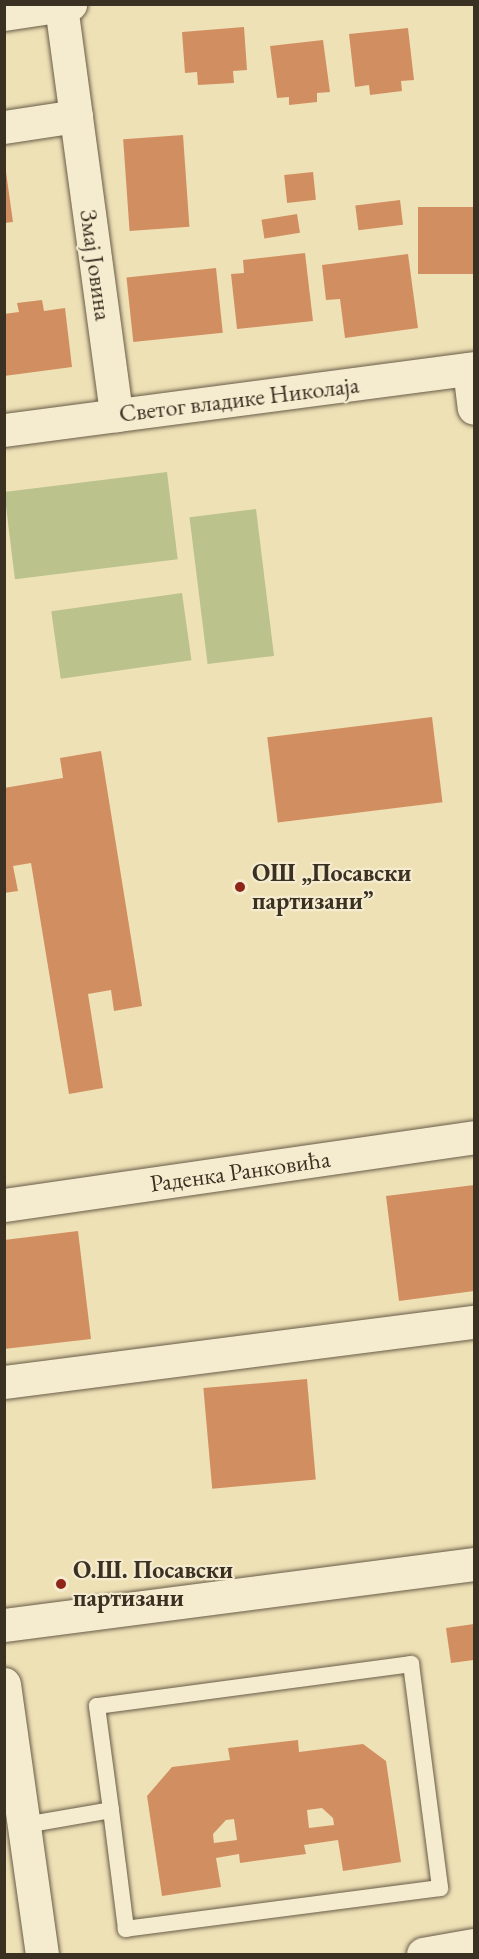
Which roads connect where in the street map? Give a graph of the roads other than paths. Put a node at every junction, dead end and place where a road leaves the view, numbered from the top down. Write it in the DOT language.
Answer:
graph roads {
  1 [pos="66,5"];
  2 [pos="4,14"];
  3 [pos="76,116"];
  4 [pos="4,127"];
  5 [pos="472,369"];
  6 [pos="474,408"];
  7 [pos="116,414"];
  8 [pos="4,430"];
  9 [pos="474,1137"];
  10 [pos="4,1205"];
  11 [pos="474,1322"];
  12 [pos="4,1382"];
  13 [pos="474,1564"];
  14 [pos="4,1625"];
  15 [pos="4,1684"];
  16 [pos="111,1810"];
  17 [pos="25,1825"];
  18 [pos="473,1945"];
  19 [pos="42,1954"];
  20 [pos="423,1954"];
  1 -- 2 [label="street, Змај Јовина"];
  1 -- 3 [label="street, Змај Јовина"];
  3 -- 4 [label="street"];
  3 -- 7 [label="street, Змај Јовина"];
  5 -- 6 [label="street"];
  5 -- 7 [label="street, Светог владике Николаја"];
  7 -- 8 [label="street, Светог владике Николаја"];
  9 -- 10 [label="street, Раденка Ранковића"];
  11 -- 12 [label="street"];
  13 -- 14 [label="street"];
  15 -- 17 [label="street"];
  16 -- 16 [label="lane"];
  16 -- 17 [label="lane"];
  17 -- 19 [label="street"];
  18 -- 20 [label="street"];
}
